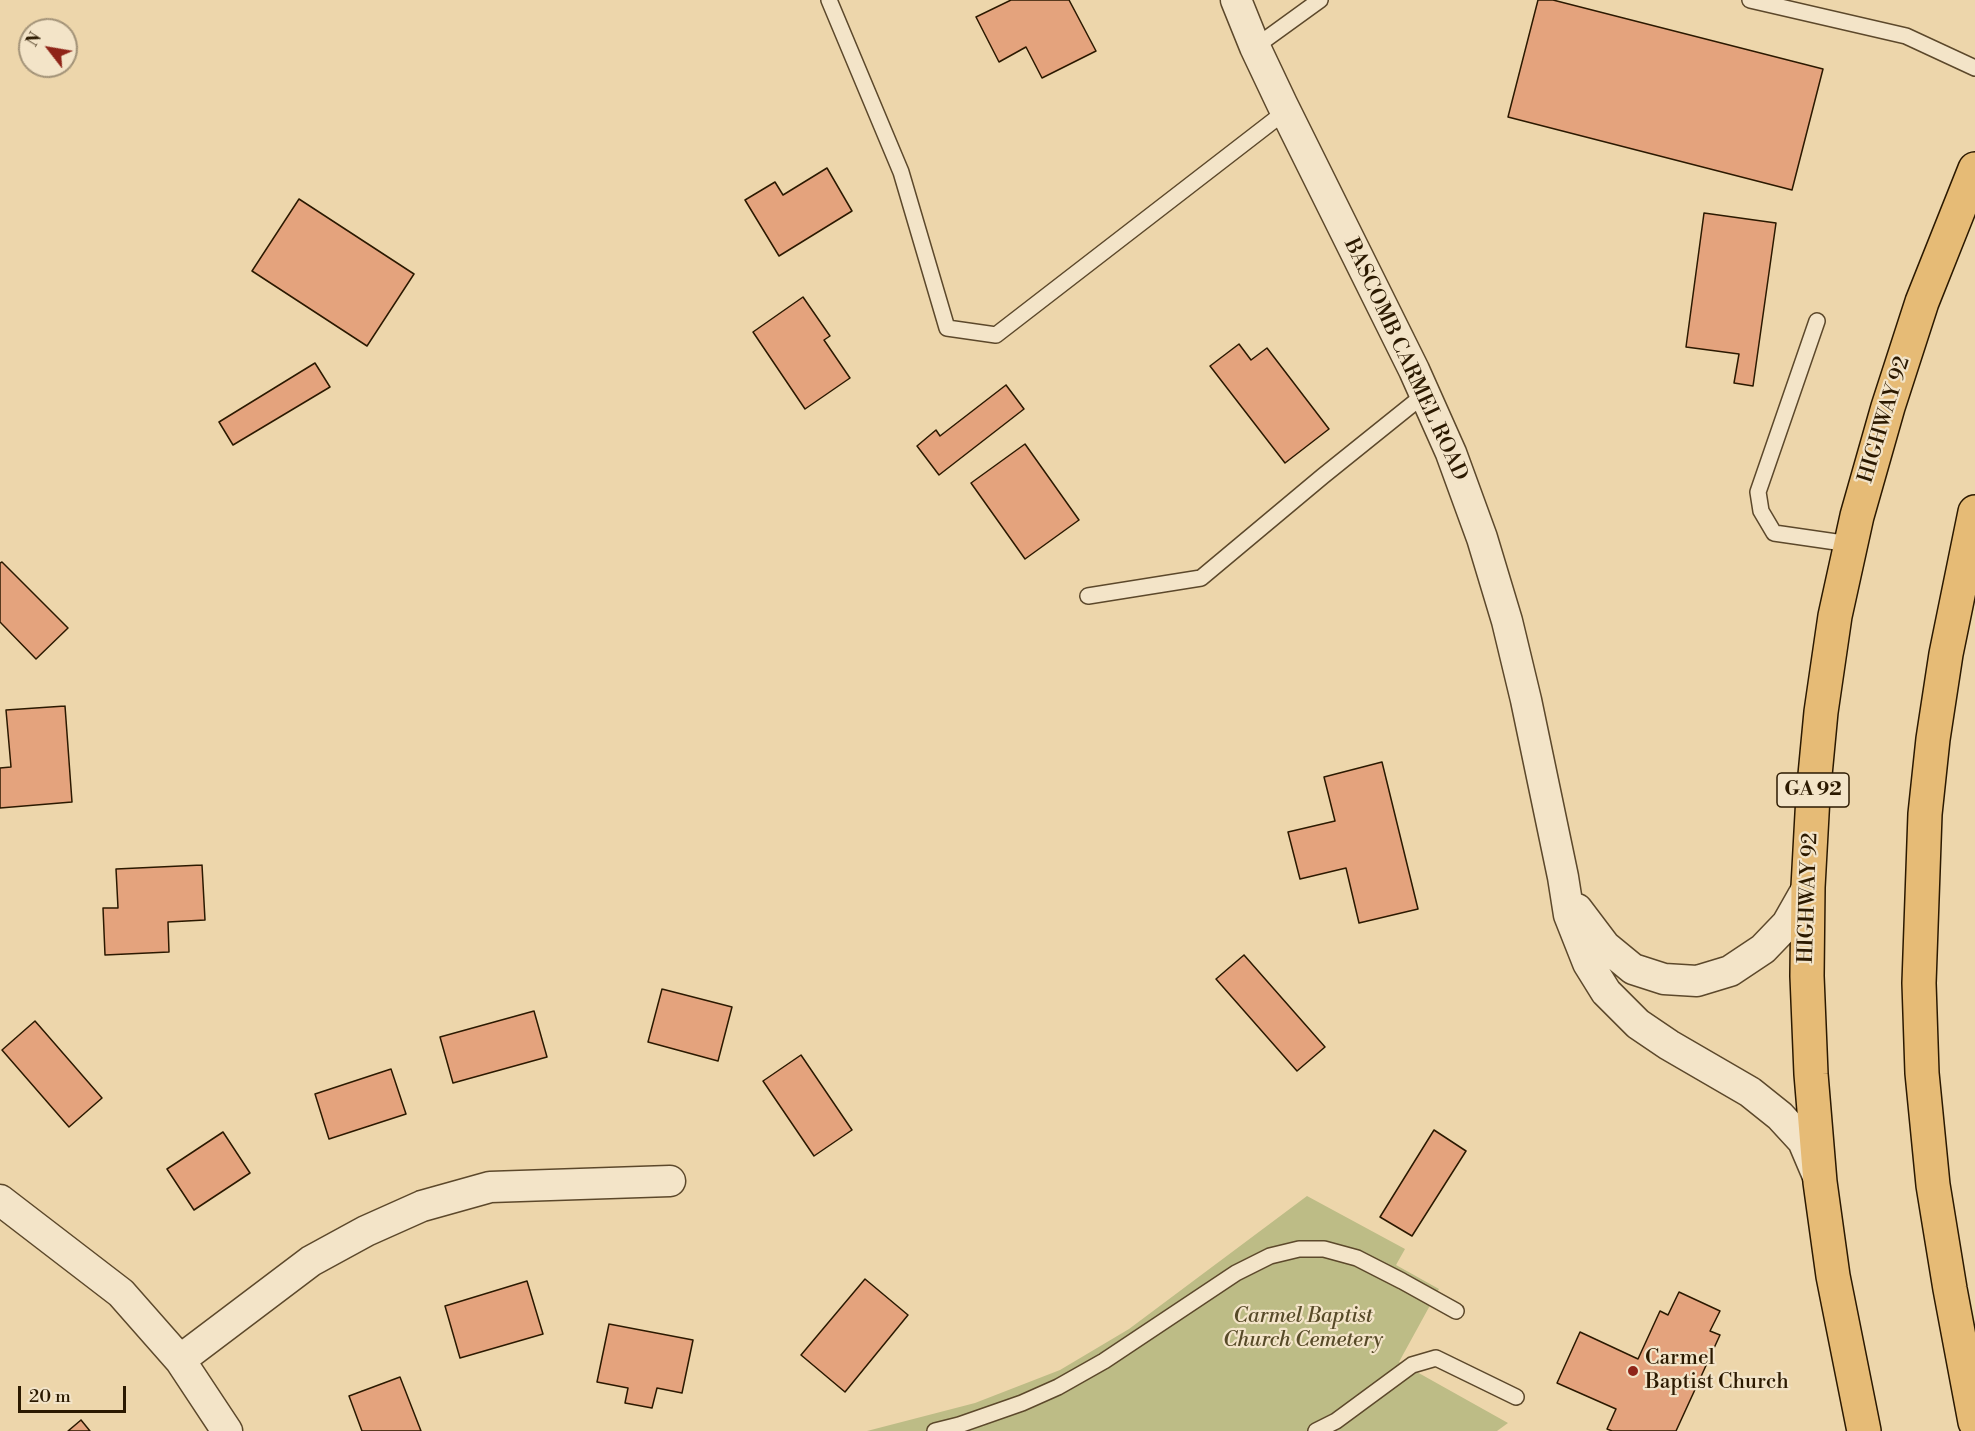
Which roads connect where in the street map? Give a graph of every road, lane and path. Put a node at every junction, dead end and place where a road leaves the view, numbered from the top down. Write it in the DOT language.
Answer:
graph roads {
  1 [pos="829,0"];
  2 [pos="1236,0"];
  3 [pos="1320,0"];
  4 [pos="1750,0"];
  5 [pos="1255,47"];
  6 [pos="1975,68"];
  7 [pos="1286,111"];
  8 [pos="1975,169"];
  9 [pos="1817,321"];
  10 [pos="1425,394"];
  11 [pos="1975,512"];
  12 [pos="1850,544"];
  13 [pos="1968,575"];
  14 [pos="1088,596"];
  15 [pos="1563,877"];
  16 [pos="1808,887"];
  17 [pos="670,1181"];
  18 [pos="1820,1182"];
  19 [pos="0,1200"];
  20 [pos="1456,1311"];
  21 [pos="180,1360"];
  22 [pos="1516,1397"];
  23 [pos="1975,1422"];
  24 [pos="227,1431"];
  25 [pos="935,1431"];
  26 [pos="1316,1431"];
  27 [pos="1864,1431"];
  1 -- 7 [label="lane"];
  2 -- 5 [label="street, BASCOMB CARMEL ROAD"];
  3 -- 5 [label="lane"];
  4 -- 6 [label="lane"];
  5 -- 7 [label="street, BASCOMB CARMEL ROAD"];
  7 -- 10 [label="street, BASCOMB CARMEL ROAD"];
  8 -- 12 [label="main road, HIGHWAY 92 / GA 92"];
  9 -- 12 [label="lane"];
  10 -- 14 [label="lane"];
  10 -- 15 [label="street, BASCOMB CARMEL ROAD"];
  11 -- 13 [label="main road"];
  12 -- 16 [label="main road, HIGHWAY 92 / GA 92"];
  13 -- 23 [label="main road"];
  15 -- 16 [label="street, BASCOMB CARMEL ROAD"];
  15 -- 18 [label="street, BASCOMB CARMEL ROAD"];
  16 -- 18 [label="main road, HIGHWAY 92 / GA 92"];
  17 -- 21 [label="street"];
  18 -- 27 [label="main road, HIGHWAY 92 / GA 92"];
  19 -- 21 [label="street"];
  20 -- 25 [label="lane"];
  21 -- 24 [label="street"];
  22 -- 26 [label="lane"];
}
